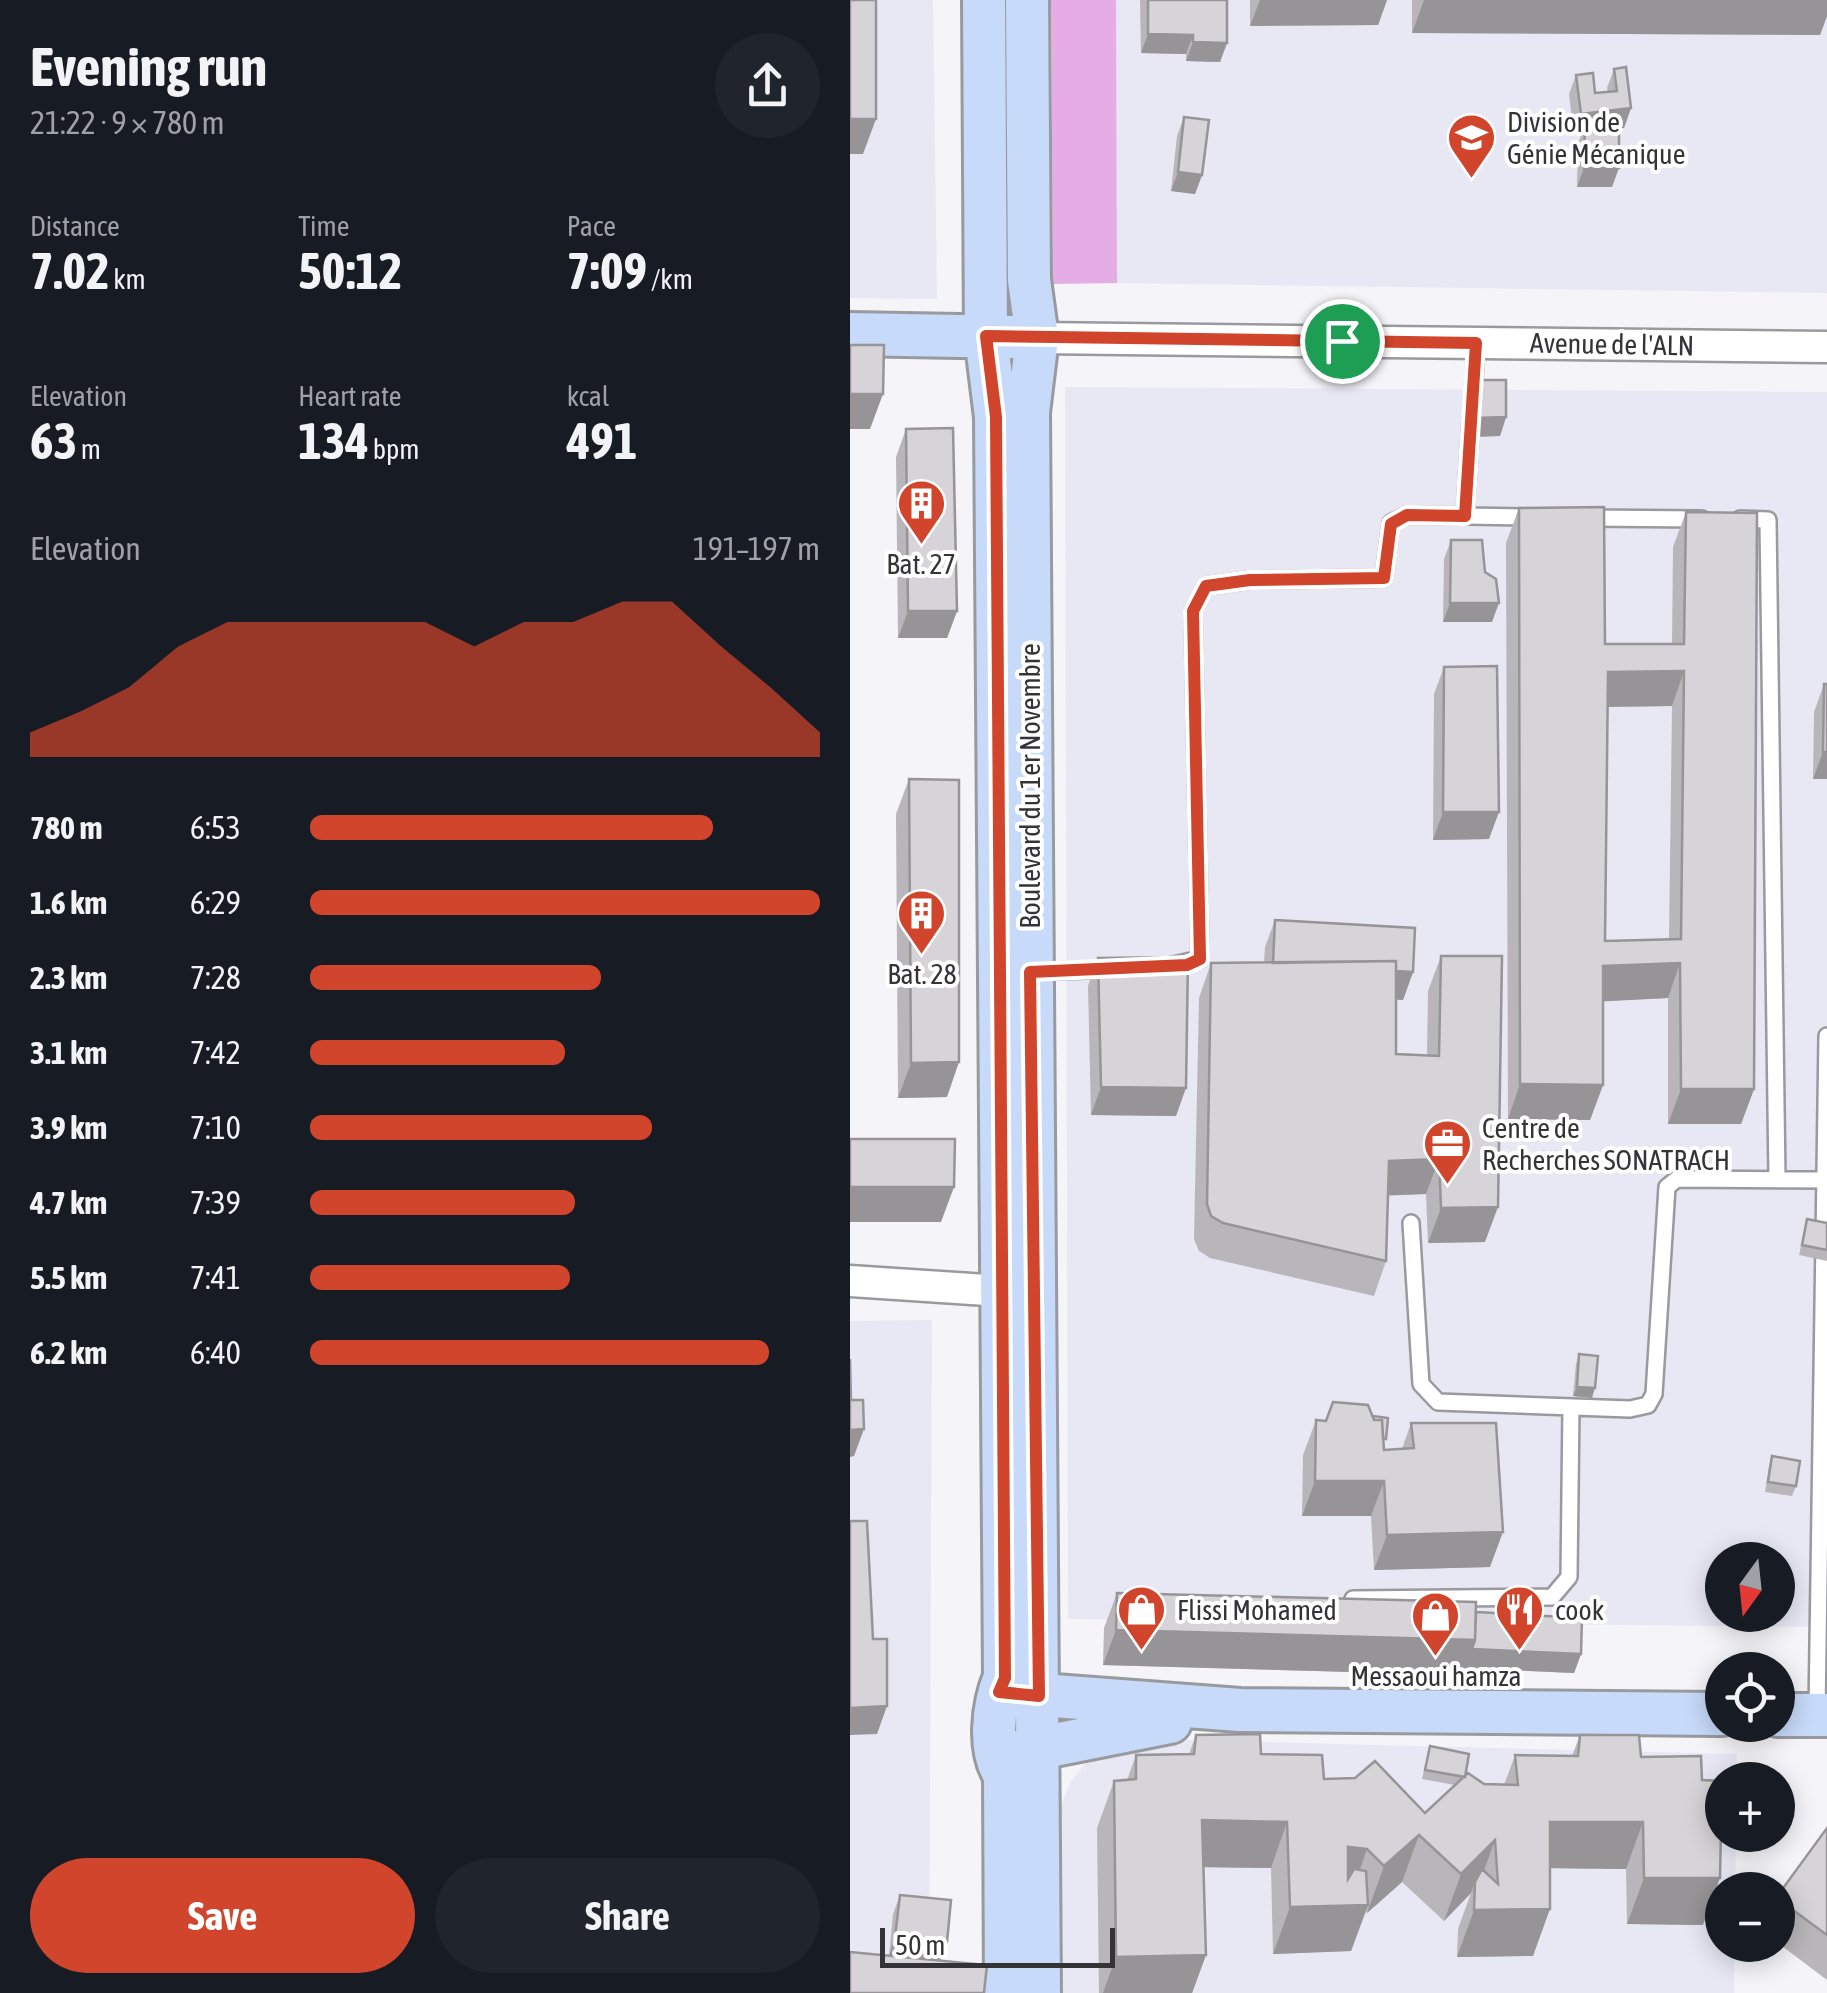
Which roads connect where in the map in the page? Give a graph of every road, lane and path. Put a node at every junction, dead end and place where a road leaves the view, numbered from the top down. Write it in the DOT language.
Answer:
graph roads {
  1 [pos="984,0"];
  2 [pos="1027,0"];
  3 [pos="850,334"];
  4 [pos="986,336"];
  5 [pos="1037,338"];
  6 [pos="1476,343"];
  7 [pos="1827,347"];
  8 [pos="1465,516"];
  9 [pos="1711,519"];
  10 [pos="1730,519"];
  11 [pos="1148,967"];
  12 [pos="1128,968"];
  13 [pos="1030,972"];
  14 [pos="1827,1036"];
  15 [pos="1826,1129"];
  16 [pos="1777,1180"];
  17 [pos="1826,1180"];
  18 [pos="1411,1224"];
  19 [pos="1037,1262"];
  20 [pos="850,1281"];
  21 [pos="1002,1292"];
  22 [pos="1571,1407"];
  23 [pos="1824,1489"];
  24 [pos="1353,1599"];
  25 [pos="1019,1694"];
  26 [pos="1240,1710"];
  27 [pos="1705,1714"];
  28 [pos="1807,1715"];
  29 [pos="1038,1747"];
  30 [pos="993,1758"];
  31 [pos="1006,1993"];
  32 [pos="1039,1993"];
  1 -- 4 [label="main road, Boulevard du 1er Novembre"];
  2 -- 5 [label="main road, Boulevard du 1er Novembre"];
  3 -- 4 [label="main road"];
  4 -- 5 [label="main road"];
  4 -- 21 [label="main road, Boulevard du 1er Novembre"];
  5 -- 6 [label="street, Avenue de l'ALN"];
  5 -- 13 [label="main road, Boulevard du 1er Novembre"];
  6 -- 7 [label="street, Avenue de l'ALN"];
  6 -- 8 [label="lane"];
  8 -- 9 [label="lane"];
  8 -- 11 [label="lane"];
  10 -- 16 [label="lane"];
  12 -- 13 [label="lane"];
  13 -- 19 [label="main road, Boulevard du 1er Novembre"];
  14 -- 15 [label="lane"];
  15 -- 17 [label="lane"];
  16 -- 17 [label="lane"];
  16 -- 22 [label="lane"];
  17 -- 23 [label="lane"];
  18 -- 22 [label="lane"];
  19 -- 21 [label="street"];
  19 -- 25 [label="main road, Boulevard du 1er Novembre"];
  20 -- 21 [label="street"];
  21 -- 25 [label="main road, Boulevard du 1er Novembre"];
  22 -- 24 [label="lane"];
  23 -- 28 [label="lane"];
  25 -- 26 [label="main road"];
  25 -- 29 [label="main road, Boulevard du 1er Novembre"];
  25 -- 30 [label="main road, Boulevard du 1er Novembre"];
  26 -- 27 [label="main road"];
  26 -- 29 [label="main road"];
  29 -- 30 [label="main road"];
  29 -- 32 [label="main road, Boulevard du 1er Novembre"];
  30 -- 31 [label="main road, Boulevard du 1er Novembre"];
}
